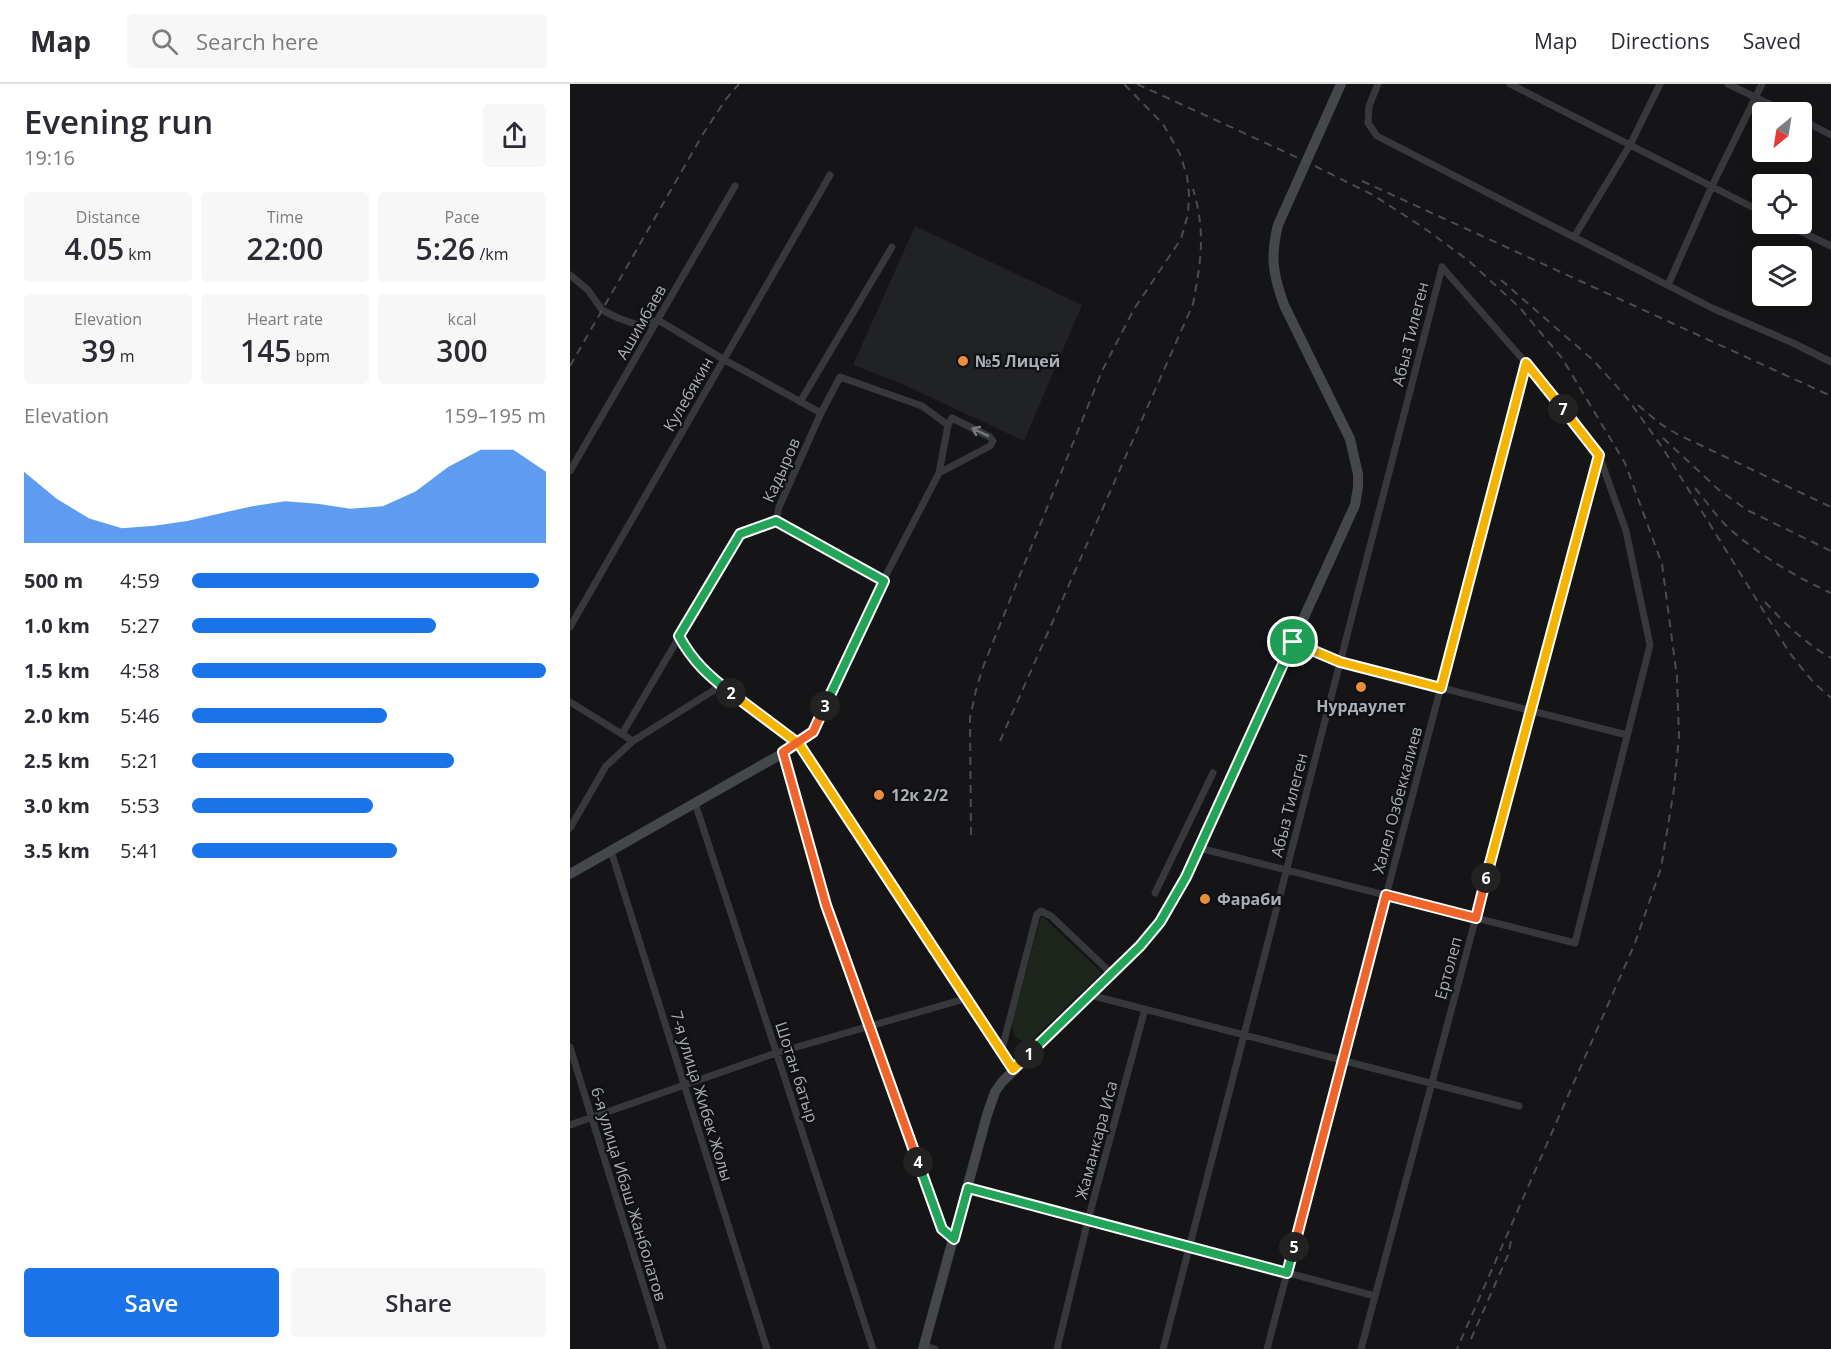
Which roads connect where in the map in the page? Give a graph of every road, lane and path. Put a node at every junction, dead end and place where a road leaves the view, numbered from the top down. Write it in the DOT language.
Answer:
graph roads {
  1 [pos="1341,84"];
  2 [pos="1378,84"];
  3 [pos="1660,84"];
  4 [pos="1728,84"];
  5 [pos="1762,84"];
  6 [pos="1512,85"];
  7 [pos="1756,98"];
  8 [pos="1765,102"];
  9 [pos="1812,125"];
  10 [pos="1831,135"];
  11 [pos="1630,145"];
  12 [pos="830,175"];
  13 [pos="735,186"];
  14 [pos="1712,186"];
  15 [pos="1752,207"];
  16 [pos="1806,234"];
  17 [pos="1574,237"];
  18 [pos="1831,246"];
  19 [pos="892,247"];
  20 [pos="570,275"];
  21 [pos="1668,285"];
  22 [pos="658,320"];
  23 [pos="723,359"];
  24 [pos="1831,362"];
  25 [pos="1526,363"];
  26 [pos="800,402"];
  27 [pos="821,412"];
  28 [pos="948,425"];
  29 [pos="1599,455"];
  30 [pos="570,471"];
  31 [pos="939,473"];
  32 [pos="776,521"];
  33 [pos="884,581"];
  34 [pos="570,627"];
  35 [pos="679,636"];
  36 [pos="1293,642"];
  37 [pos="1340,662"];
  38 [pos="722,686"];
  39 [pos="1441,688"];
  40 [pos="570,702"];
  41 [pos="1531,710"];
  42 [pos="622,734"];
  43 [pos="1627,735"];
  44 [pos="633,741"];
  45 [pos="799,744"];
  46 [pos="783,752"];
  47 [pos="1213,773"];
  48 [pos="694,803"];
  49 [pos="570,828"];
  50 [pos="1200,848"];
  51 [pos="611,851"];
  52 [pos="1286,870"];
  53 [pos="570,874"];
  54 [pos="1155,893"];
  55 [pos="1386,895"];
  56 [pos="1476,918"];
  57 [pos="1112,974"];
  58 [pos="1090,995"];
  59 [pos="968,998"];
  60 [pos="1145,1009"];
  61 [pos="869,1027"];
  62 [pos="1244,1035"];
  63 [pos="570,1047"];
  64 [pos="1002,1049"];
  65 [pos="776,1053"];
  66 [pos="1343,1061"];
  67 [pos="1013,1069"];
  68 [pos="684,1084"];
  69 [pos="1431,1084"];
  70 [pos="1519,1106"];
  71 [pos="592,1118"];
  72 [pos="570,1125"];
  73 [pos="968,1188"];
  74 [pos="1088,1220"];
  75 [pos="954,1239"];
  76 [pos="1189,1247"];
  77 [pos="1287,1273"];
  78 [pos="1375,1296"];
  79 [pos="923,1347"];
  80 [pos="663,1349"];
  81 [pos="767,1349"];
  82 [pos="873,1349"];
  83 [pos="935,1349"];
  84 [pos="1057,1349"];
  85 [pos="1163,1349"];
  86 [pos="1267,1349"];
  87 [pos="1361,1349"];
  1 -- 36 [label="main road"];
  2 -- 17 [label="street"];
  3 -- 11 [label="street"];
  4 -- 7 [label="street"];
  5 -- 7 [label="street"];
  6 -- 11 [label="street"];
  7 -- 8 [label="street"];
  7 -- 14 [label="street"];
  9 -- 10 [label="street"];
  11 -- 14 [label="street"];
  11 -- 17 [label="street"];
  12 -- 23 [label="street, Кулебякин"];
  13 -- 22 [label="street, Ашимбаев"];
  14 -- 15 [label="street"];
  14 -- 21 [label="street"];
  16 -- 18 [label="street"];
  17 -- 21 [label="street"];
  19 -- 26 [label="street"];
  20 -- 22 [label="street"];
  21 -- 24 [label="street"];
  22 -- 23 [label="street"];
  22 -- 30 [label="street, Ашимбаев"];
  23 -- 26 [label="street"];
  23 -- 34 [label="street, Кулебякин"];
  25 -- 29 [label="street"];
  25 -- 37 [label="street, Абыз Тилеген"];
  25 -- 39 [label="street, Халел Озбеккалиев"];
  26 -- 27 [label="street"];
  27 -- 28 [label="street, Кадыров"];
  27 -- 32 [label="street, Кадыров"];
  28 -- 31 [label="street"];
  31 -- 28 [label="street, one-way"];
  29 -- 41 [label="street, Ертолеп"];
  29 -- 43 [label="street"];
  31 -- 33 [label="street"];
  32 -- 33 [label="street"];
  32 -- 35 [label="street, Кадыров"];
  33 -- 45 [label="street"];
  35 -- 38 [label="street"];
  35 -- 42 [label="street, Кадыров"];
  36 -- 37 [label="street"];
  36 -- 50 [label="main road"];
  37 -- 39 [label="street"];
  37 -- 52 [label="street, Абыз Тилеген"];
  38 -- 44 [label="street"];
  38 -- 45 [label="street"];
  39 -- 41 [label="street"];
  39 -- 55 [label="street, Халел Озбеккалиев"];
  40 -- 42 [label="street"];
  41 -- 43 [label="street"];
  41 -- 56 [label="street, Ертолеп"];
  42 -- 44 [label="street"];
  43 -- 56 [label="street"];
  44 -- 49 [label="street"];
  45 -- 46 [label="main road"];
  45 -- 59 [label="main road"];
  46 -- 48 [label="main road"];
  46 -- 61 [label="street"];
  47 -- 54 [label="street"];
  48 -- 51 [label="main road"];
  48 -- 65 [label="street, Шотан батыр"];
  50 -- 52 [label="street"];
  50 -- 57 [label="main road"];
  51 -- 53 [label="main road"];
  51 -- 68 [label="street, 7-я улица Жибек Жолы"];
  52 -- 55 [label="street"];
  52 -- 62 [label="street, Абыз Тилеген"];
  55 -- 56 [label="street"];
  55 -- 66 [label="street, Халел Озбеккалиев"];
  56 -- 69 [label="street, Ертолеп"];
  57 -- 58 [label="main road"];
  57 -- 64 [label="street"];
  58 -- 60 [label="street"];
  58 -- 67 [label="main road"];
  59 -- 61 [label="street"];
  59 -- 64 [label="main road"];
  60 -- 62 [label="street"];
  60 -- 74 [label="street, Жаманкара Иса"];
  61 -- 65 [label="street"];
  61 -- 75 [label="street"];
  62 -- 66 [label="street"];
  62 -- 76 [label="street, Абыз Тилеген"];
  63 -- 71 [label="street, 6-я улица Ибаш Жанболатов"];
  64 -- 67 [label="main road"];
  65 -- 68 [label="street"];
  65 -- 82 [label="street, Шотан батыр"];
  66 -- 69 [label="street"];
  66 -- 77 [label="street, Халел Озбеккалиев"];
  67 -- 73 [label="main road"];
  68 -- 71 [label="street"];
  68 -- 81 [label="street, 7-я улица Жибек Жолы"];
  69 -- 70 [label="street"];
  69 -- 78 [label="street, Ертолеп"];
  71 -- 72 [label="street"];
  71 -- 80 [label="street, 6-я улица Ибаш Жанболатов"];
  73 -- 74 [label="street"];
  73 -- 75 [label="main road"];
  74 -- 76 [label="street"];
  74 -- 84 [label="street, Жаманкара Иса"];
  75 -- 79 [label="main road"];
  76 -- 77 [label="street"];
  76 -- 85 [label="street, Абыз Тилеген"];
  77 -- 78 [label="street"];
  77 -- 86 [label="street, Халел Озбеккалиев"];
  78 -- 87 [label="street, Ертолеп"];
  79 -- 83 [label="street"];
}
